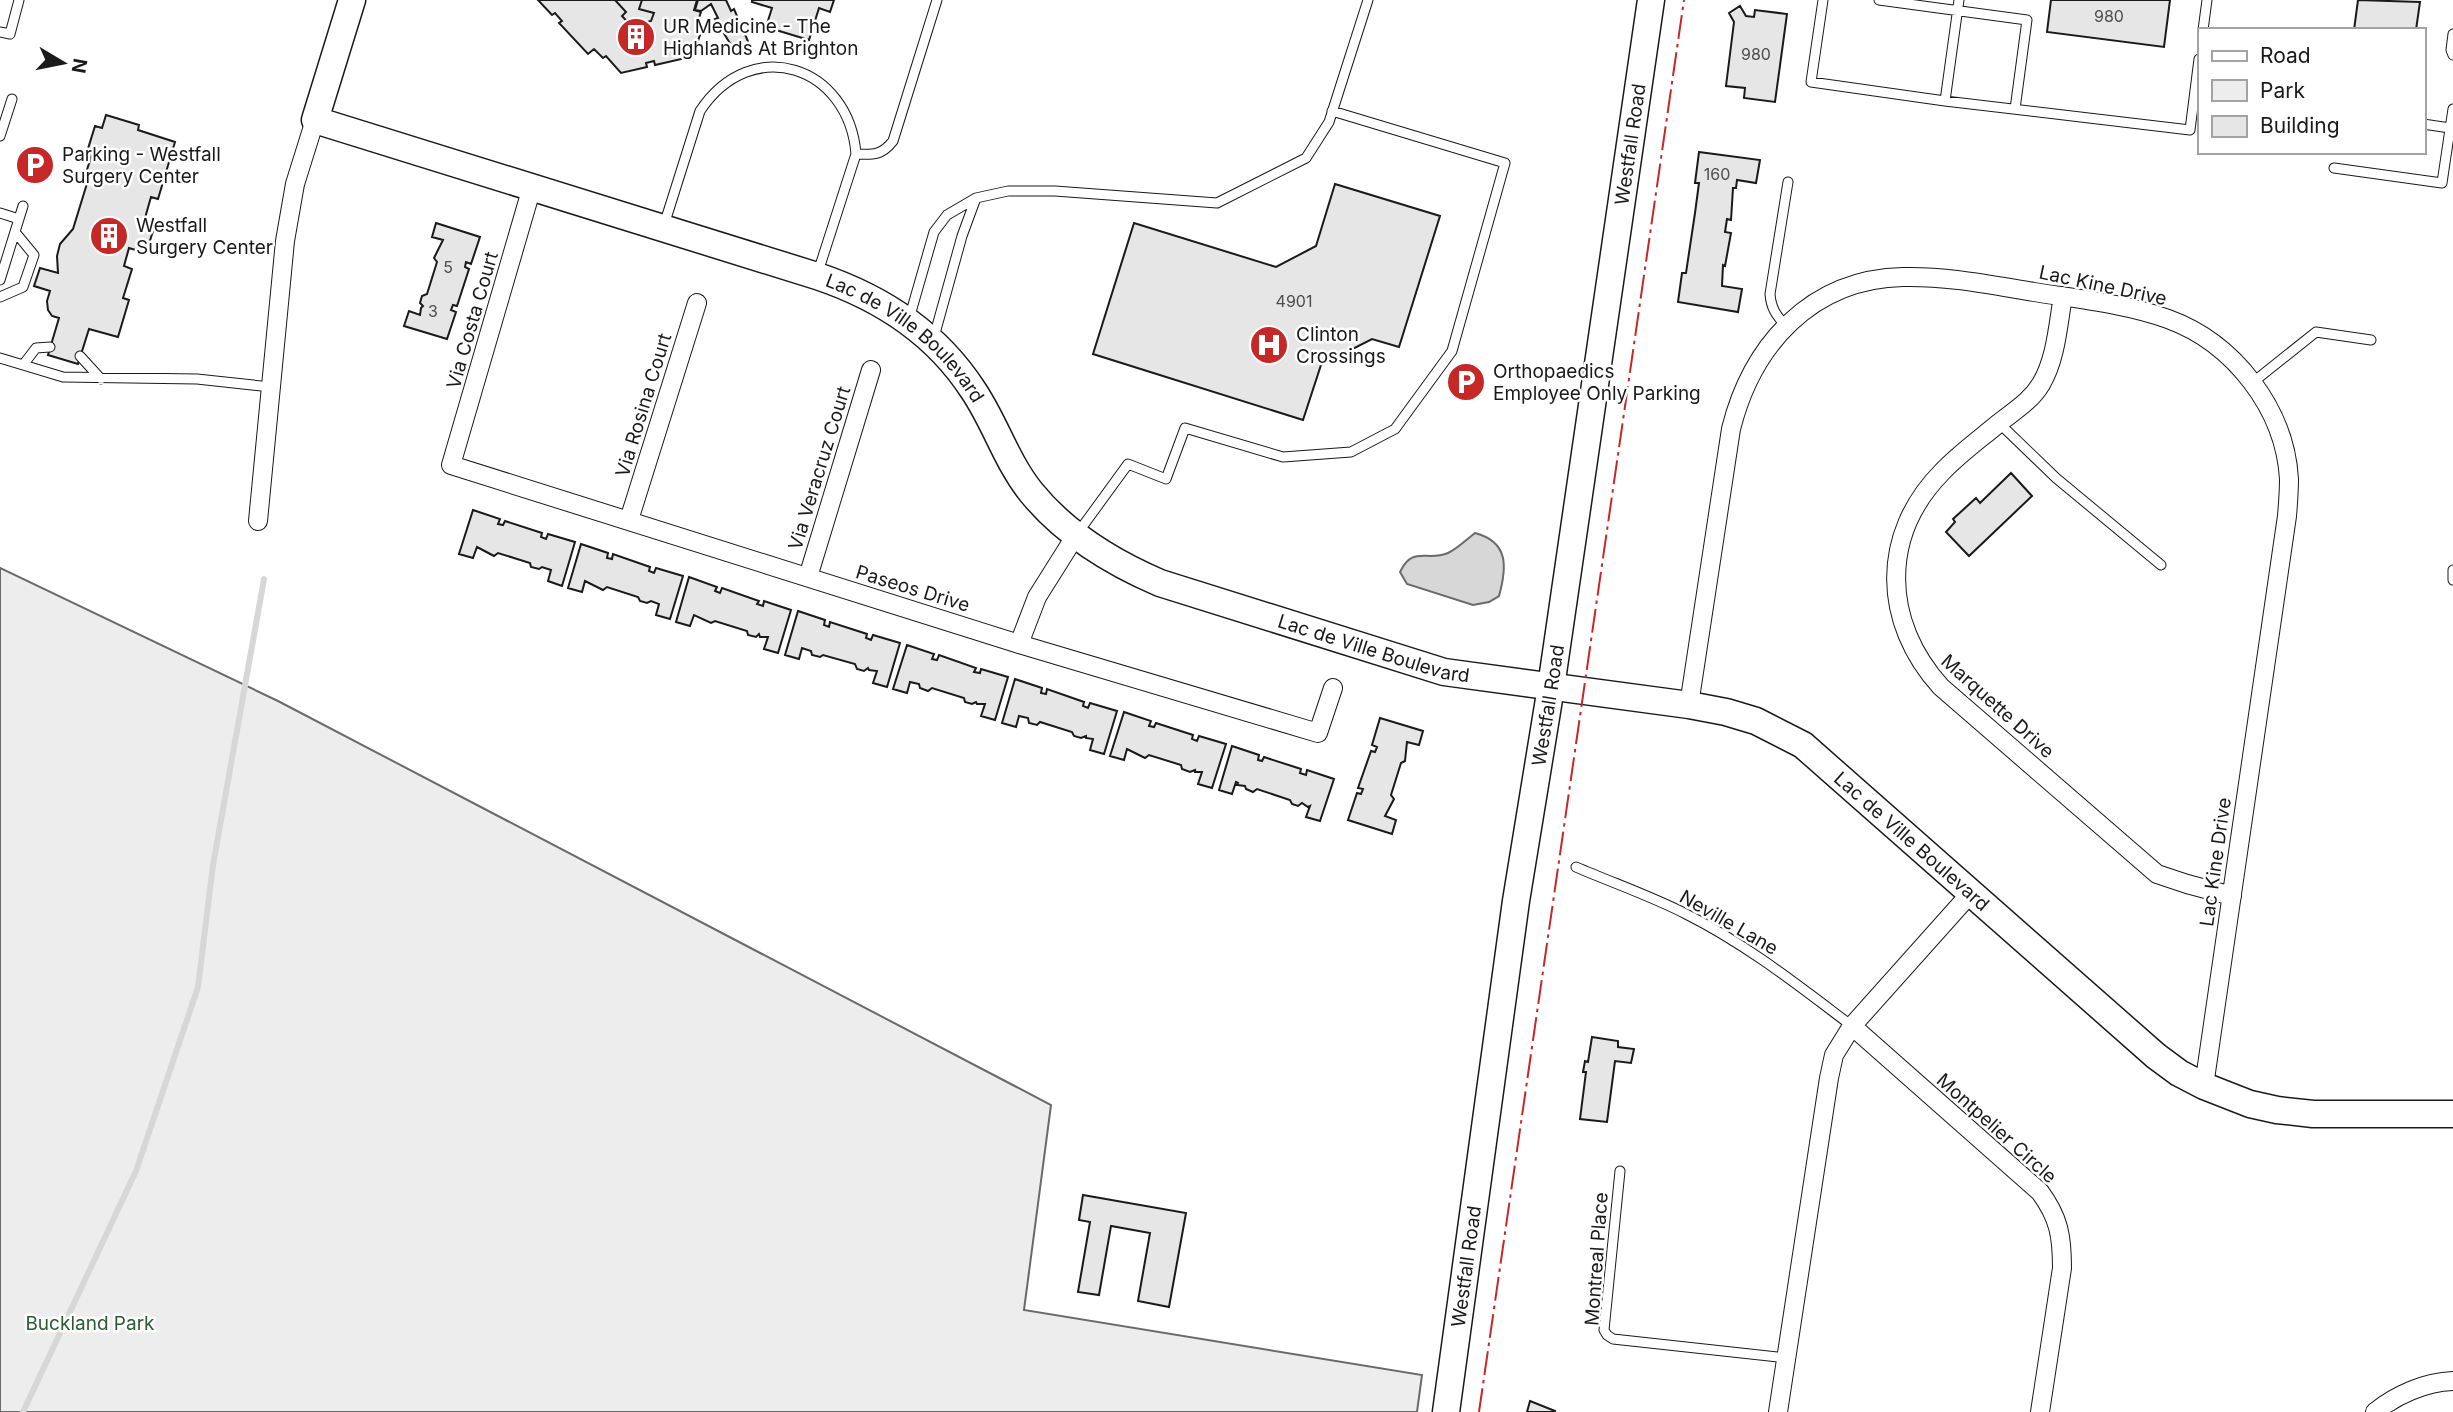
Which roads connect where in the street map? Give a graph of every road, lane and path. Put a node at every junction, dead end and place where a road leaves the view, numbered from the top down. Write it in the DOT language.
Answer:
graph roads {
  1 [pos="19,0"];
  2 [pos="352,0"];
  3 [pos="937,0"];
  4 [pos="1368,0"];
  5 [pos="1651,0"];
  6 [pos="1823,0"];
  7 [pos="1879,0"];
  8 [pos="1959,0"];
  9 [pos="2207,0"];
  10 [pos="1958,11"];
  11 [pos="2203,28"];
  12 [pos="0,32"];
  13 [pos="2453,34"];
  14 [pos="2453,54"];
  15 [pos="2198,67"];
  16 [pos="12,99"];
  17 [pos="1945,101"];
  18 [pos="2453,108"];
  19 [pos="2015,109"];
  20 [pos="1332,111"];
  21 [pos="315,120"];
  22 [pos="2425,124"];
  23 [pos="2450,128"];
  24 [pos="0,136"];
  25 [pos="856,154"];
  26 [pos="2334,168"];
  27 [pos="1788,182"];
  28 [pos="533,187"];
  29 [pos="976,198"];
  30 [pos="23,206"];
  31 [pos="0,213"];
  32 [pos="19,219"];
  33 [pos="663,228"];
  34 [pos="15,232"];
  35 [pos="817,276"];
  36 [pos="0,280"];
  37 [pos="2063,296"];
  38 [pos="0,298"];
  39 [pos="697,303"];
  40 [pos="909,321"];
  41 [pos="1785,325"];
  42 [pos="2371,340"];
  43 [pos="932,341"];
  44 [pos="50,347"];
  45 [pos="80,356"];
  46 [pos="0,358"];
  47 [pos="23,365"];
  48 [pos="871,370"];
  49 [pos="101,379"];
  50 [pos="2252,383"];
  51 [pos="271,387"];
  52 [pos="1999,423"];
  53 [pos="451,465"];
  54 [pos="629,520"];
  55 [pos="258,521"];
  56 [pos="1076,535"];
  57 [pos="2161,565"];
  58 [pos="2453,570"];
  59 [pos="808,577"];
  60 [pos="2453,580"];
  61 [pos="1019,643"];
  62 [pos="1551,687"];
  63 [pos="1333,688"];
  64 [pos="1689,705"];
  65 [pos="1577,867"];
  66 [pos="1970,894"];
  67 [pos="2232,896"];
  68 [pos="1852,1026"];
  69 [pos="2204,1086"];
  70 [pos="2453,1114"];
  71 [pos="1620,1171"];
  72 [pos="1787,1358"];
  73 [pos="2453,1381"];
  74 [pos="1446,1412"];
  75 [pos="1779,1412"];
  76 [pos="2040,1412"];
  77 [pos="2375,1412"];
  1 -- 12 [label="lane"];
  2 -- 21 [label="street"];
  3 -- 25 [label="lane"];
  4 -- 20 [label="lane"];
  5 -- 62 [label="street, Westfall Road"];
  6 -- 17 [label="lane"];
  7 -- 10 [label="lane"];
  8 -- 10 [label="lane"];
  9 -- 11 [label="lane"];
  10 -- 17 [label="lane"];
  10 -- 19 [label="lane"];
  13 -- 14 [label="lane"];
  15 -- 19 [label="lane"];
  16 -- 24 [label="lane"];
  17 -- 19 [label="lane"];
  18 -- 23 [label="lane"];
  20 -- 29 [label="lane"];
  20 -- 56 [label="lane"];
  21 -- 28 [label="street, Lac de Ville Boulevard"];
  21 -- 51 [label="street"];
  22 -- 23 [label="lane"];
  23 -- 26 [label="lane"];
  25 -- 33 [label="lane"];
  25 -- 35 [label="lane"];
  27 -- 41 [label="lane"];
  28 -- 33 [label="street, Lac de Ville Boulevard"];
  28 -- 53 [label="street, Via Costa Court"];
  29 -- 40 [label="lane"];
  29 -- 43 [label="lane"];
  30 -- 32 [label="lane"];
  31 -- 32 [label="lane"];
  32 -- 34 [label="lane"];
  33 -- 35 [label="street, Lac de Ville Boulevard"];
  34 -- 36 [label="lane"];
  34 -- 38 [label="lane"];
  35 -- 40 [label="street, Lac de Ville Boulevard"];
  37 -- 41 [label="street, Lac Kine Drive"];
  37 -- 50 [label="street, Lac Kine Drive"];
  37 -- 52 [label="street, Marquette Drive"];
  39 -- 54 [label="street, Via Rosina Court"];
  40 -- 43 [label="street, Lac de Ville Boulevard"];
  41 -- 64 [label="street, Lac Kine Drive"];
  42 -- 50 [label="lane"];
  43 -- 56 [label="street, Lac de Ville Boulevard"];
  44 -- 47 [label="lane"];
  45 -- 49 [label="lane"];
  46 -- 47 [label="lane"];
  47 -- 49 [label="lane"];
  48 -- 59 [label="street, Via Veracruz Court"];
  49 -- 51 [label="lane"];
  50 -- 67 [label="street, Lac Kine Drive"];
  51 -- 55 [label="street"];
  52 -- 57 [label="lane"];
  52 -- 67 [label="street, Marquette Drive"];
  53 -- 54 [label="street, Paseos Drive"];
  54 -- 59 [label="street, Paseos Drive"];
  56 -- 61 [label="street"];
  56 -- 62 [label="street, Lac de Ville Boulevard"];
  58 -- 60 [label="lane"];
  59 -- 61 [label="street, Paseos Drive"];
  61 -- 63 [label="street, Paseos Drive"];
  62 -- 64 [label="street, Lac de Ville Boulevard"];
  62 -- 74 [label="street, Westfall Road"];
  64 -- 66 [label="street, Lac de Ville Boulevard"];
  65 -- 68 [label="lane, Neville Lane"];
  66 -- 68 [label="street"];
  66 -- 69 [label="street, Lac de Ville Boulevard"];
  67 -- 69 [label="street, Lac Kine Drive"];
  68 -- 72 [label="street"];
  68 -- 76 [label="street, Montpelier Circle"];
  69 -- 70 [label="street, Lac de Ville Boulevard"];
  71 -- 72 [label="lane, Montreal Place"];
  72 -- 75 [label="street"];
  73 -- 77 [label="street"];
}
